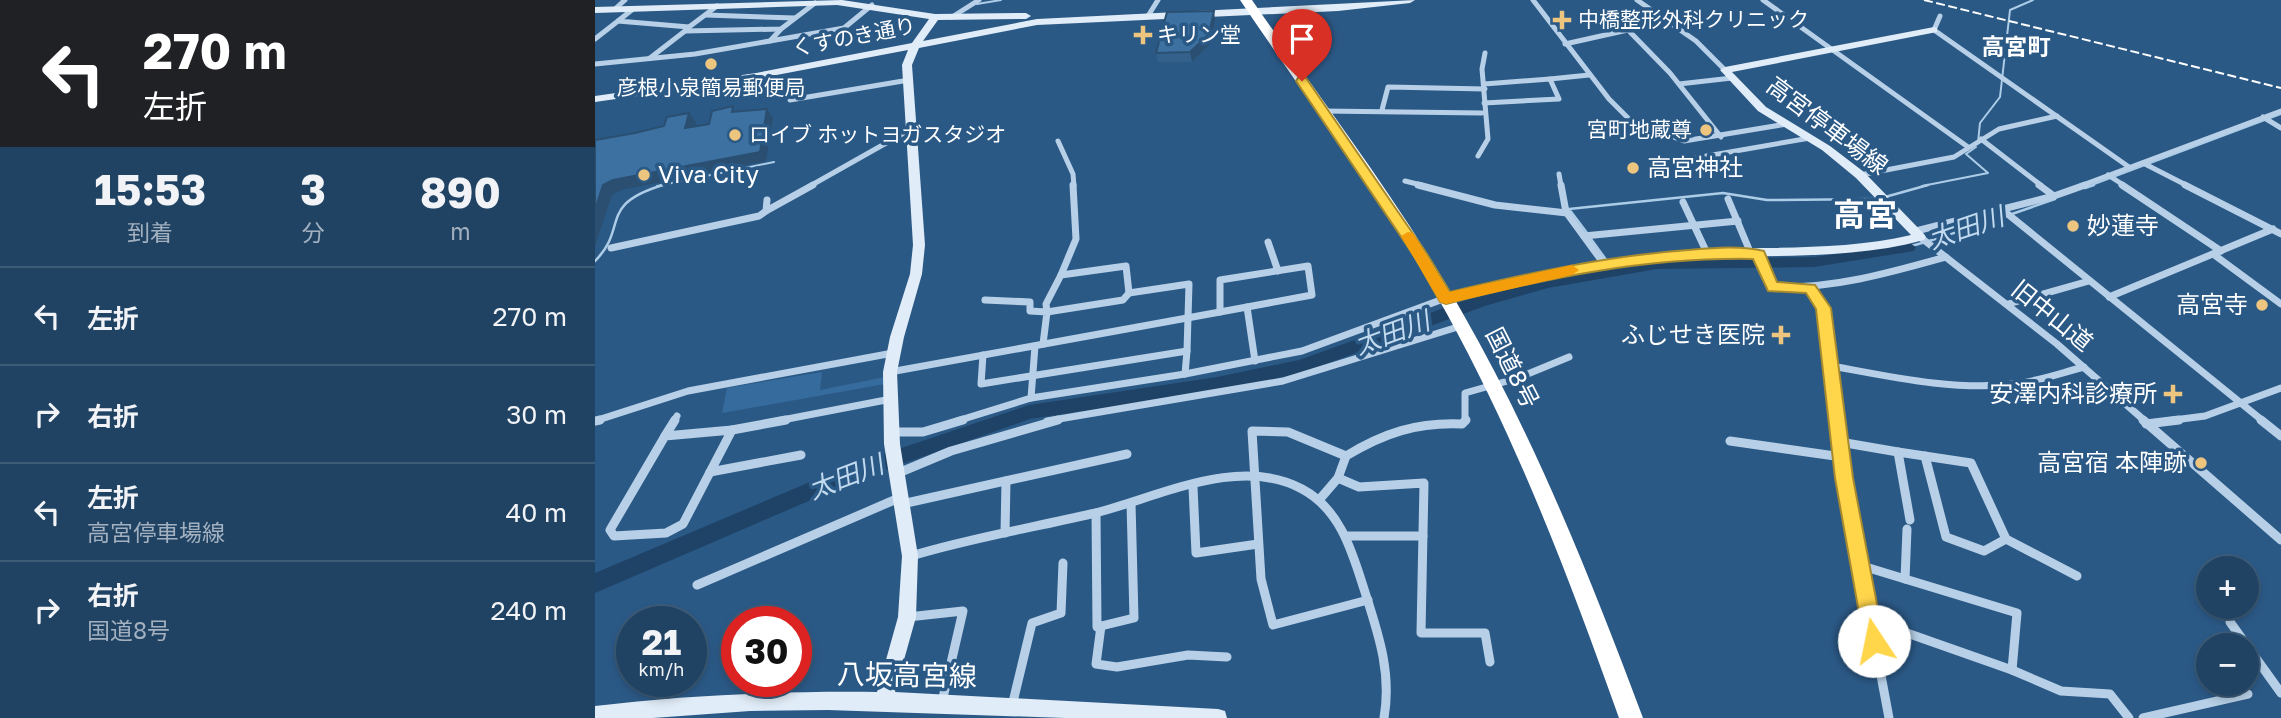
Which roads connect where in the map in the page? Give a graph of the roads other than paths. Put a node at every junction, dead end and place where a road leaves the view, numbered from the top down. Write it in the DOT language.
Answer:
graph roads {
  1 [pos="625,0"];
  2 [pos="979,0"];
  3 [pos="1158,0"];
  4 [pos="1410,0"];
  5 [pos="1533,0"];
  6 [pos="1637,0"];
  7 [pos="1763,0"];
  8 [pos="767,2"];
  9 [pos="818,2"];
  10 [pos="872,5"];
  11 [pos="717,6"];
  12 [pos="1250,6"];
  13 [pos="615,9"];
  14 [pos="633,9"];
  15 [pos="595,10"];
  16 [pos="1149,14"];
  17 [pos="705,15"];
  18 [pos="1940,16"];
  19 [pos="935,17"];
  20 [pos="952,17"];
  21 [pos="1041,17"];
  22 [pos="795,18"];
  23 [pos="618,21"];
  24 [pos="1668,22"];
  25 [pos="687,29"];
  26 [pos="781,29"];
  27 [pos="1934,30"];
  28 [pos="1630,32"];
  29 [pos="595,40"];
  30 [pos="770,41"];
  31 [pos="919,41"];
  32 [pos="1565,44"];
  33 [pos="1836,49"];
  34 [pos="1485,53"];
  35 [pos="649,59"];
  36 [pos="595,64"];
  37 [pos="1728,74"];
  38 [pos="1589,75"];
  39 [pos="1551,79"];
  40 [pos="909,80"];
  41 [pos="1679,84"];
  42 [pos="1484,87"];
  43 [pos="595,96"];
  44 [pos="790,100"];
  45 [pos="1484,103"];
  46 [pos="1382,110"];
  47 [pos="1322,111"];
  48 [pos="2281,111"];
  49 [pos="1482,113"];
  50 [pos="2057,116"];
  51 [pos="2263,117"];
  52 [pos="1787,124"];
  53 [pos="2281,128"];
  54 [pos="911,129"];
  55 [pos="1721,136"];
  56 [pos="1810,138"];
  57 [pos="1981,139"];
  58 [pos="1058,141"];
  59 [pos="1968,147"];
  60 [pos="1478,156"];
  61 [pos="1678,161"];
  62 [pos="2143,163"];
  63 [pos="2129,167"];
  64 [pos="1559,174"];
  65 [pos="1860,175"];
  66 [pos="2108,175"];
  67 [pos="1405,181"];
  68 [pos="2054,196"];
  69 [pos="1728,199"];
  70 [pos="767,200"];
  71 [pos="1683,202"];
  72 [pos="766,211"];
  73 [pos="2004,211"];
  74 [pos="1567,213"];
  75 [pos="1738,221"];
  76 [pos="1694,226"];
  77 [pos="2273,229"];
  78 [pos="2281,234"];
  79 [pos="1584,236"];
  80 [pos="1923,238"];
  81 [pos="1268,242"];
  82 [pos="611,248"];
  83 [pos="2217,252"];
  84 [pos="1707,254"];
  85 [pos="1756,255"];
  86 [pos="1946,257"];
  87 [pos="1604,264"];
  88 [pos="1277,271"];
  89 [pos="1061,275"];
  90 [pos="2089,281"];
  91 [pos="1810,288"];
  92 [pos="1129,293"];
  93 [pos="2109,297"];
  94 [pos="985,300"];
  95 [pos="1447,301"];
  96 [pos="2008,304"];
  97 [pos="2281,304"];
  98 [pos="1247,307"];
  99 [pos="1047,312"];
  100 [pos="1220,312"];
  101 [pos="1186,318"];
  102 [pos="1460,324"];
  103 [pos="1039,345"];
  104 [pos="1187,351"];
  105 [pos="893,353"];
  106 [pos="983,355"];
  107 [pos="1569,357"];
  108 [pos="1255,361"];
  109 [pos="1832,366"];
  110 [pos="2084,367"];
  111 [pos="890,372"];
  112 [pos="1185,374"];
  113 [pos="1033,376"];
  114 [pos="1492,386"];
  115 [pos="2281,388"];
  116 [pos="1031,398"];
  117 [pos="891,399"];
  118 [pos="2242,405"];
  119 [pos="677,416"];
  120 [pos="595,421"];
  121 [pos="2146,424"];
  122 [pos="732,430"];
  123 [pos="665,436"];
  124 [pos="2281,436"];
  125 [pos="892,439"];
  126 [pos="1730,441"];
  127 [pos="1840,442"];
  128 [pos="1898,453"];
  129 [pos="1127,454"];
  130 [pos="801,455"];
  131 [pos="1346,456"];
  132 [pos="1925,456"];
  133 [pos="1842,457"];
  134 [pos="710,472"];
  135 [pos="895,472"];
  136 [pos="1253,477"];
  137 [pos="1338,478"];
  138 [pos="1006,481"];
  139 [pos="1193,487"];
  140 [pos="1319,500"];
  141 [pos="902,501"];
  142 [pos="1131,503"];
  143 [pos="1096,513"];
  144 [pos="1005,533"];
  145 [pos="1346,536"];
  146 [pos="1423,536"];
  147 [pos="2006,539"];
  148 [pos="2281,540"];
  149 [pos="1258,544"];
  150 [pos="910,556"];
  151 [pos="1063,563"];
  152 [pos="1859,565"];
  153 [pos="2077,576"];
  154 [pos="1905,579"];
  155 [pos="697,585"];
  156 [pos="1368,600"];
  157 [pos="907,617"];
  158 [pos="1870,620"];
  159 [pos="2230,622"];
  160 [pos="1101,626"];
  161 [pos="1227,657"];
  162 [pos="1490,662"];
  163 [pos="2012,670"];
  164 [pos="2281,693"];
  165 [pos="2239,696"];
  166 [pos="884,700"];
  167 [pos="942,703"];
  168 [pos="1012,706"];
  169 [pos="595,715"];
  170 [pos="1218,718"];
  171 [pos="1384,718"];
  172 [pos="1631,718"];
  173 [pos="1889,718"];
  174 [pos="2129,718"];
  175 [pos="2143,718"];
  1 -- 13 [label="street"];
  2 -- 20 [label="street"];
  3 -- 16 [label="street"];
  4 -- 12 [label="main road, くすのき通り"];
  5 -- 32 [label="street"];
  6 -- 24 [label="street"];
  7 -- 33 [label="street"];
  8 -- 9 [label="main road"];
  8 -- 11 [label="main road"];
  9 -- 10 [label="main road"];
  9 -- 22 [label="street"];
  10 -- 19 [label="main road"];
  10 -- 30 [label="street"];
  11 -- 14 [label="main road"];
  11 -- 17 [label="street"];
  12 -- 16 [label="main road, くすのき通り"];
  12 -- 47 [label="highway, 国道8号"];
  13 -- 14 [label="main road"];
  13 -- 15 [label="main road"];
  14 -- 23 [label="street"];
  16 -- 21 [label="main road, くすのき通り"];
  16 -- 31 [label="main road, くすのき通り"];
  17 -- 22 [label="street"];
  17 -- 25 [label="street"];
  18 -- 27 [label="street"];
  19 -- 20 [label="main road"];
  19 -- 31 [label="main road"];
  20 -- 21 [label="main road"];
  21 -- 31 [label="main road, くすのき通り"];
  22 -- 26 [label="street"];
  23 -- 25 [label="street"];
  23 -- 29 [label="street"];
  24 -- 28 [label="street"];
  24 -- 37 [label="street"];
  25 -- 26 [label="street"];
  25 -- 35 [label="street"];
  26 -- 30 [label="street"];
  27 -- 33 [label="main road, 高宮停車場線"];
  27 -- 50 [label="street"];
  28 -- 32 [label="street"];
  28 -- 41 [label="street"];
  30 -- 35 [label="street"];
  31 -- 40 [label="main road"];
  31 -- 43 [label="main road, くすのき通り"];
  32 -- 38 [label="street"];
  33 -- 37 [label="main road, 高宮停車場線"];
  33 -- 59 [label="street"];
  34 -- 42 [label="street"];
  35 -- 36 [label="street"];
  37 -- 41 [label="street"];
  37 -- 52 [label="main road, 高宮停車場線"];
  38 -- 39 [label="street"];
  38 -- 55 [label="street"];
  39 -- 42 [label="street"];
  39 -- 45 [label="street"];
  40 -- 44 [label="street"];
  40 -- 54 [label="main road"];
  41 -- 55 [label="street"];
  42 -- 45 [label="street"];
  42 -- 46 [label="street"];
  45 -- 49 [label="street"];
  46 -- 47 [label="street"];
  46 -- 49 [label="street"];
  47 -- 95 [label="highway, 国道8号"];
  48 -- 51 [label="street"];
  49 -- 60 [label="street"];
  50 -- 57 [label="street"];
  50 -- 63 [label="street"];
  51 -- 53 [label="street"];
  51 -- 62 [label="street"];
  52 -- 55 [label="street"];
  52 -- 56 [label="main road, 高宮停車場線"];
  54 -- 72 [label="street"];
  54 -- 105 [label="main road"];
  56 -- 61 [label="street"];
  56 -- 65 [label="main road, 高宮停車場線"];
  57 -- 59 [label="street"];
  57 -- 68 [label="street"];
  58 -- 89 [label="street"];
  59 -- 65 [label="street"];
  62 -- 63 [label="street"];
  62 -- 77 [label="street"];
  63 -- 66 [label="street"];
  64 -- 74 [label="street"];
  65 -- 80 [label="main road, 高宮停車場線"];
  66 -- 68 [label="street"];
  66 -- 83 [label="street"];
  67 -- 74 [label="street"];
  68 -- 73 [label="street"];
  69 -- 75 [label="street"];
  70 -- 72 [label="street"];
  71 -- 76 [label="street"];
  72 -- 82 [label="street"];
  73 -- 80 [label="street"];
  73 -- 90 [label="street"];
  74 -- 79 [label="street"];
  75 -- 76 [label="street"];
  75 -- 85 [label="street"];
  76 -- 79 [label="street"];
  76 -- 84 [label="street"];
  77 -- 78 [label="street"];
  77 -- 83 [label="street"];
  79 -- 87 [label="street"];
  80 -- 85 [label="main road"];
  80 -- 86 [label="street, 旧中山道"];
  81 -- 88 [label="street"];
  83 -- 93 [label="street"];
  83 -- 97 [label="street"];
  84 -- 85 [label="main road"];
  84 -- 87 [label="main road"];
  85 -- 91 [label="street"];
  86 -- 91 [label="street"];
  86 -- 96 [label="street, 旧中山道"];
  87 -- 95 [label="main road"];
  88 -- 98 [label="street"];
  88 -- 100 [label="street"];
  89 -- 92 [label="street"];
  89 -- 99 [label="street"];
  90 -- 93 [label="street"];
  90 -- 96 [label="street"];
  91 -- 109 [label="street"];
  92 -- 99 [label="street"];
  92 -- 101 [label="street"];
  93 -- 118 [label="street"];
  94 -- 99 [label="street"];
  95 -- 102 [label="highway, 国道8号"];
  95 -- 108 [label="street"];
  96 -- 110 [label="street, 旧中山道"];
  98 -- 100 [label="street"];
  98 -- 108 [label="street"];
  99 -- 103 [label="street"];
  100 -- 101 [label="street"];
  101 -- 103 [label="street"];
  101 -- 104 [label="street"];
  102 -- 114 [label="highway, 国道8号"];
  102 -- 135 [label="street"];
  103 -- 106 [label="street"];
  103 -- 113 [label="street"];
  104 -- 112 [label="street"];
  104 -- 113 [label="street"];
  105 -- 111 [label="main road"];
  105 -- 120 [label="street"];
  106 -- 111 [label="street"];
  106 -- 113 [label="street"];
  107 -- 114 [label="street"];
  108 -- 112 [label="street"];
  109 -- 110 [label="street"];
  109 -- 127 [label="street"];
  110 -- 121 [label="street, 旧中山道"];
  111 -- 117 [label="main road"];
  112 -- 116 [label="street"];
  113 -- 116 [label="street"];
  114 -- 131 [label="street"];
  114 -- 172 [label="highway, 国道8号"];
  115 -- 118 [label="street"];
  116 -- 125 [label="street"];
  117 -- 122 [label="street"];
  117 -- 125 [label="main road"];
  118 -- 121 [label="street"];
  118 -- 124 [label="street"];
  119 -- 123 [label="street"];
  121 -- 148 [label="street, 旧中山道"];
  122 -- 123 [label="street"];
  122 -- 134 [label="street"];
  123 -- 134 [label="street"];
  125 -- 135 [label="main road"];
  126 -- 133 [label="street"];
  127 -- 128 [label="street"];
  127 -- 133 [label="street"];
  128 -- 132 [label="street"];
  128 -- 154 [label="street"];
  129 -- 138 [label="street"];
  130 -- 134 [label="street"];
  131 -- 136 [label="street"];
  131 -- 137 [label="street"];
  132 -- 147 [label="street"];
  132 -- 147 [label="street"];
  133 -- 152 [label="street"];
  135 -- 141 [label="main road"];
  136 -- 139 [label="street"];
  136 -- 140 [label="street"];
  136 -- 149 [label="street"];
  137 -- 140 [label="street"];
  137 -- 146 [label="street"];
  138 -- 141 [label="street"];
  138 -- 144 [label="street"];
  139 -- 142 [label="street"];
  139 -- 149 [label="street"];
  140 -- 145 [label="street"];
  141 -- 150 [label="main road"];
  141 -- 155 [label="street"];
  142 -- 143 [label="street"];
  142 -- 160 [label="street"];
  143 -- 144 [label="street"];
  143 -- 160 [label="street"];
  144 -- 150 [label="street"];
  145 -- 146 [label="street"];
  145 -- 156 [label="street"];
  146 -- 162 [label="street"];
  147 -- 153 [label="street"];
  149 -- 156 [label="street"];
  150 -- 157 [label="main road"];
  151 -- 168 [label="street"];
  152 -- 154 [label="street"];
  152 -- 158 [label="street"];
  154 -- 163 [label="street"];
  156 -- 171 [label="street"];
  157 -- 166 [label="main road"];
  157 -- 167 [label="street"];
  158 -- 163 [label="street"];
  158 -- 173 [label="street"];
  159 -- 164 [label="street"];
  160 -- 161 [label="street"];
  163 -- 174 [label="street"];
  165 -- 175 [label="street"];
  166 -- 167 [label="main road, 八坂高宮線"];
  166 -- 169 [label="main road, 八坂高宮線"];
  167 -- 168 [label="main road, 八坂高宮線"];
  168 -- 170 [label="main road, 八坂高宮線"];
}
